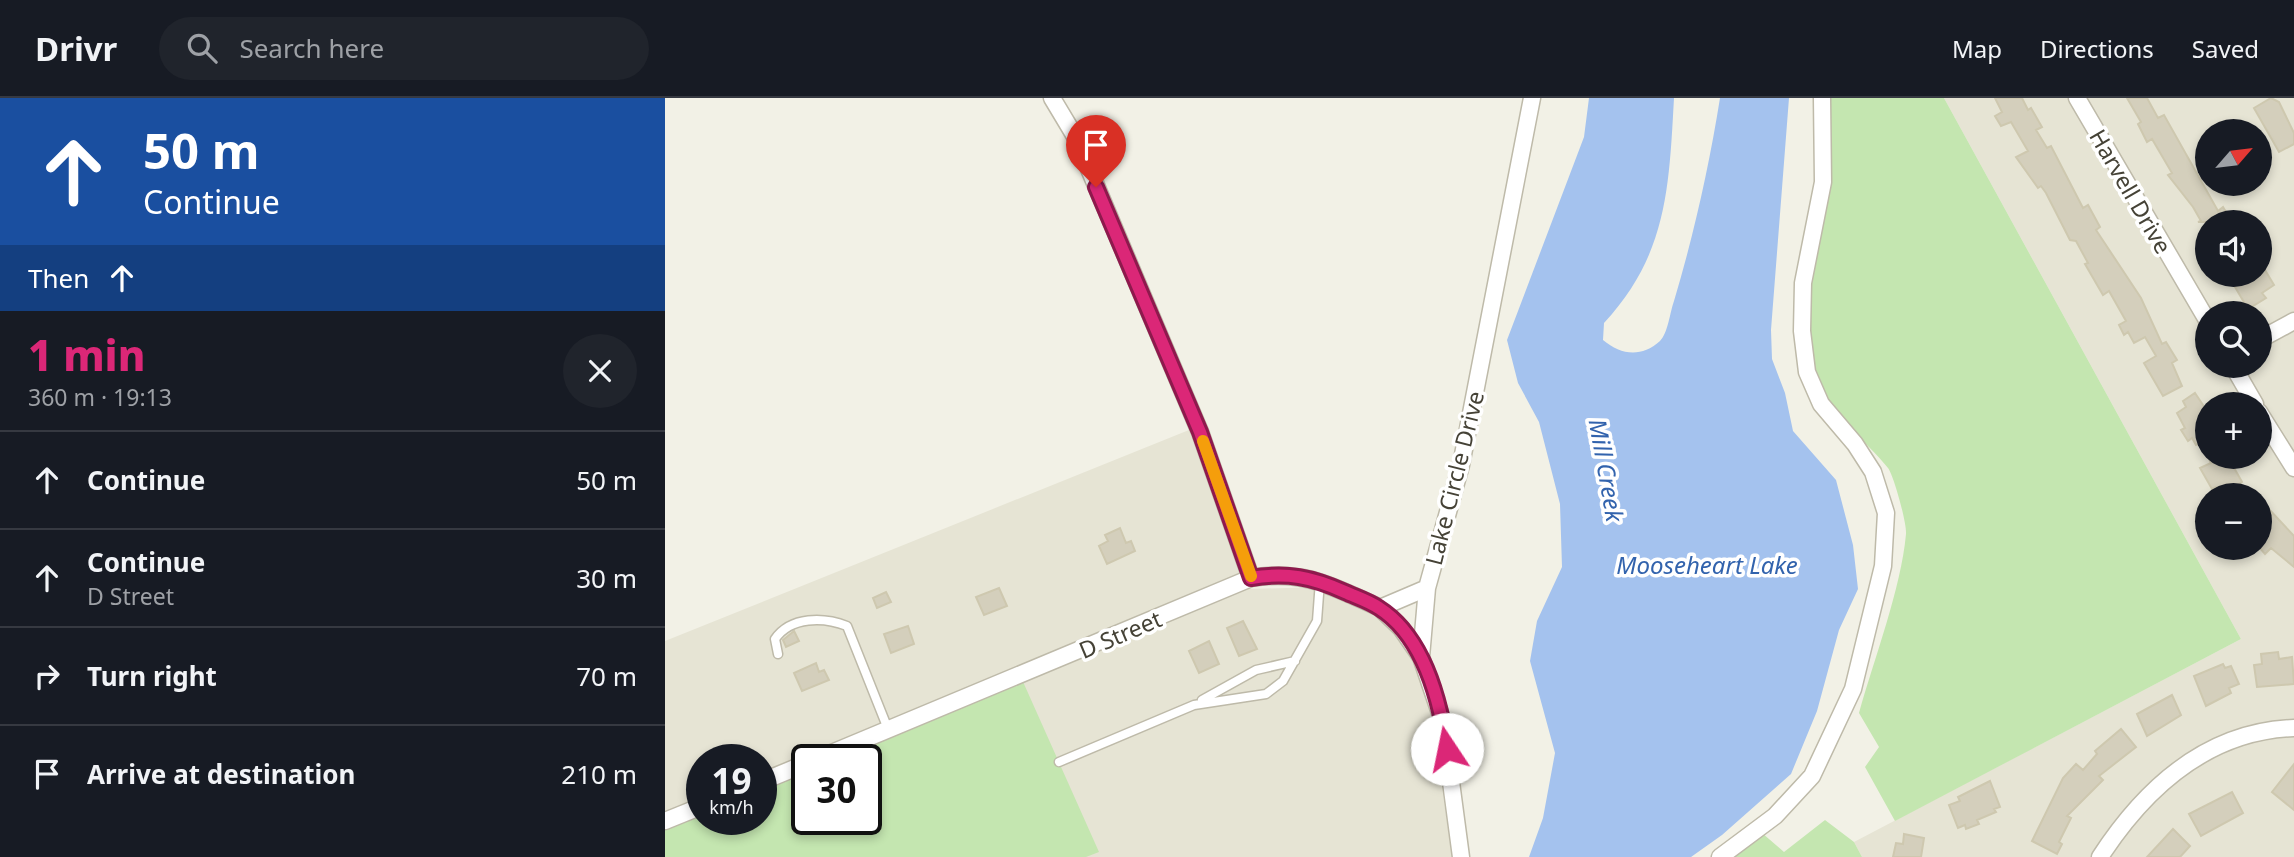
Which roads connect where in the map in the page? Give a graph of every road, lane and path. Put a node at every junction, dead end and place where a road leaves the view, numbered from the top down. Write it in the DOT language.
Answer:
graph roads {
  1 [pos="1052,98"];
  2 [pos="1532,98"];
  3 [pos="1822,98"];
  4 [pos="2077,98"];
  5 [pos="2196,301"];
  6 [pos="2294,321"];
  7 [pos="2272,333"];
  8 [pos="2272,433"];
  9 [pos="2294,468"];
  10 [pos="1251,578"];
  11 [pos="1320,580"];
  12 [pos="1427,588"];
  13 [pos="1380,608"];
  14 [pos="778,654"];
  15 [pos="1421,657"];
  16 [pos="1295,661"];
  17 [pos="1193,705"];
  18 [pos="2294,728"];
  19 [pos="888,729"];
  20 [pos="853,744"];
  21 [pos="1059,762"];
  22 [pos="686,812"];
  23 [pos="665,821"];
  24 [pos="1461,857"];
  25 [pos="1720,857"];
  26 [pos="2100,857"];
  1 -- 10 [label="street"];
  2 -- 12 [label="street, Lake Circle Drive"];
  3 -- 25 [label="street"];
  4 -- 5 [label="street, Harvell Drive"];
  6 -- 7 [label="street"];
  8 -- 9 [label="street"];
  10 -- 11 [label="street, D Street"];
  10 -- 19 [label="street, D Street"];
  11 -- 13 [label="street, D Street"];
  11 -- 16 [label="lane"];
  12 -- 13 [label="street"];
  12 -- 15 [label="street, Lake Circle Drive"];
  13 -- 15 [label="street"];
  14 -- 19 [label="lane"];
  15 -- 24 [label="street, Lake Circle Drive"];
  16 -- 17 [label="lane"];
  16 -- 17 [label="lane"];
  17 -- 21 [label="lane"];
  18 -- 26 [label="street"];
  19 -- 20 [label="street, D Street"];
  22 -- 23 [label="street"];
}
